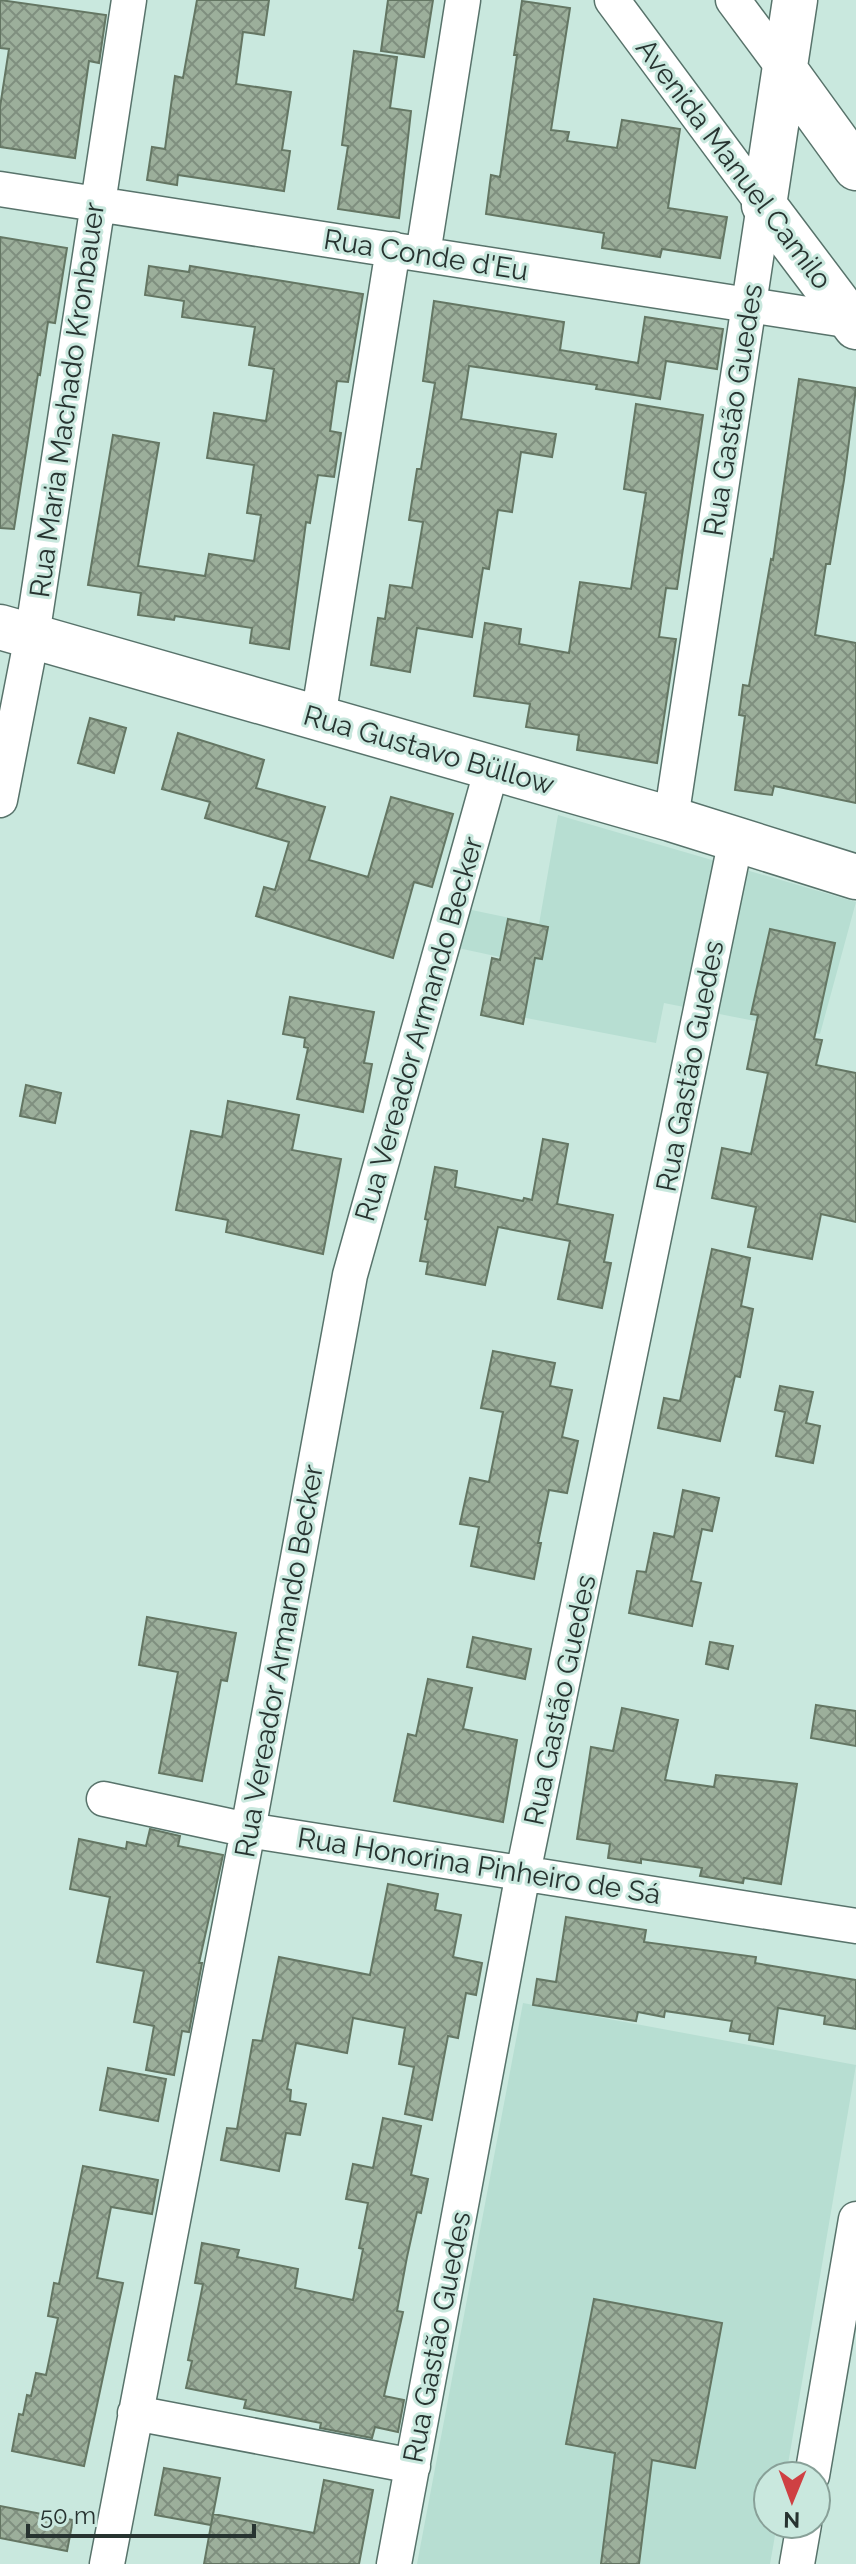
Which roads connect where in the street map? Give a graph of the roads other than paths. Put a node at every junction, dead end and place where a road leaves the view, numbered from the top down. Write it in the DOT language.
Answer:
graph roads {
  1 [pos="129,0"];
  2 [pos="463,0"];
  3 [pos="612,0"];
  4 [pos="733,0"];
  5 [pos="795,0"];
  6 [pos="785,70"];
  7 [pos="856,168"];
  8 [pos="0,189"];
  9 [pos="96,202"];
  10 [pos="764,205"];
  11 [pos="408,252"];
  12 [pos="749,306"];
  13 [pos="854,324"];
  14 [pos="16,631"];
  15 [pos="318,718"];
  16 [pos="492,768"];
  17 [pos="0,800"];
  18 [pos="671,819"];
  19 [pos="736,839"];
  20 [pos="856,877"];
  21 [pos="104,1799"];
  22 [pos="248,1830"];
  23 [pos="523,1873"];
  24 [pos="856,1926"];
  25 [pos="856,2219"];
  26 [pos="135,2413"];
  27 [pos="815,2460"];
  28 [pos="413,2466"];
  29 [pos="801,2540"];
  30 [pos="107,2564"];
  31 [pos="394,2564"];
  32 [pos="797,2564"];
  1 -- 9 [label="street, Rua Maria Machado Kronbauer"];
  2 -- 11 [label="street"];
  3 -- 10 [label="street, Avenida Manuel Camilo"];
  4 -- 6 [label="street"];
  5 -- 6 [label="main road, Rua Gastão Guedes"];
  6 -- 7 [label="main road"];
  6 -- 10 [label="main road, Rua Gastão Guedes"];
  8 -- 9 [label="street, Rua Conde d'Eu"];
  9 -- 11 [label="street, Rua Conde d'Eu"];
  9 -- 14 [label="street, Rua Maria Machado Kronbauer"];
  10 -- 12 [label="street, Rua Gastão Guedes"];
  10 -- 13 [label="main road, Avenida Manuel Camilo"];
  11 -- 12 [label="street, Rua Conde d'Eu"];
  11 -- 15 [label="street"];
  12 -- 13 [label="street, Rua Conde d'Eu"];
  12 -- 18 [label="street, Rua Gastão Guedes"];
  14 -- 15 [label="main road, Rua Gustavo Büllow"];
  14 -- 17 [label="street, Rua Maria Machado Kronbauer"];
  15 -- 16 [label="main road, Rua Gustavo Büllow"];
  16 -- 18 [label="main road, Rua Gustavo Büllow"];
  16 -- 22 [label="street, Rua Vereador Armando Becker"];
  18 -- 19 [label="main road, Rua Gustavo Büllow"];
  19 -- 20 [label="main road, Rua Gustavo Büllow"];
  19 -- 23 [label="street, Rua Gastão Guedes"];
  21 -- 22 [label="street, Rua Honorina Pinheiro de Sá"];
  22 -- 23 [label="street, Rua Honorina Pinheiro de Sá"];
  22 -- 26 [label="street, Rua Vereador Armando Becker"];
  23 -- 24 [label="street, Rua Honorina Pinheiro de Sá"];
  23 -- 28 [label="street, Rua Gastão Guedes"];
  25 -- 27 [label="street"];
  26 -- 28 [label="street"];
  26 -- 30 [label="street, Rua Vereador Armando Becker"];
  28 -- 31 [label="street, Rua Gastão Guedes"];
  29 -- 32 [label="street"];
}
